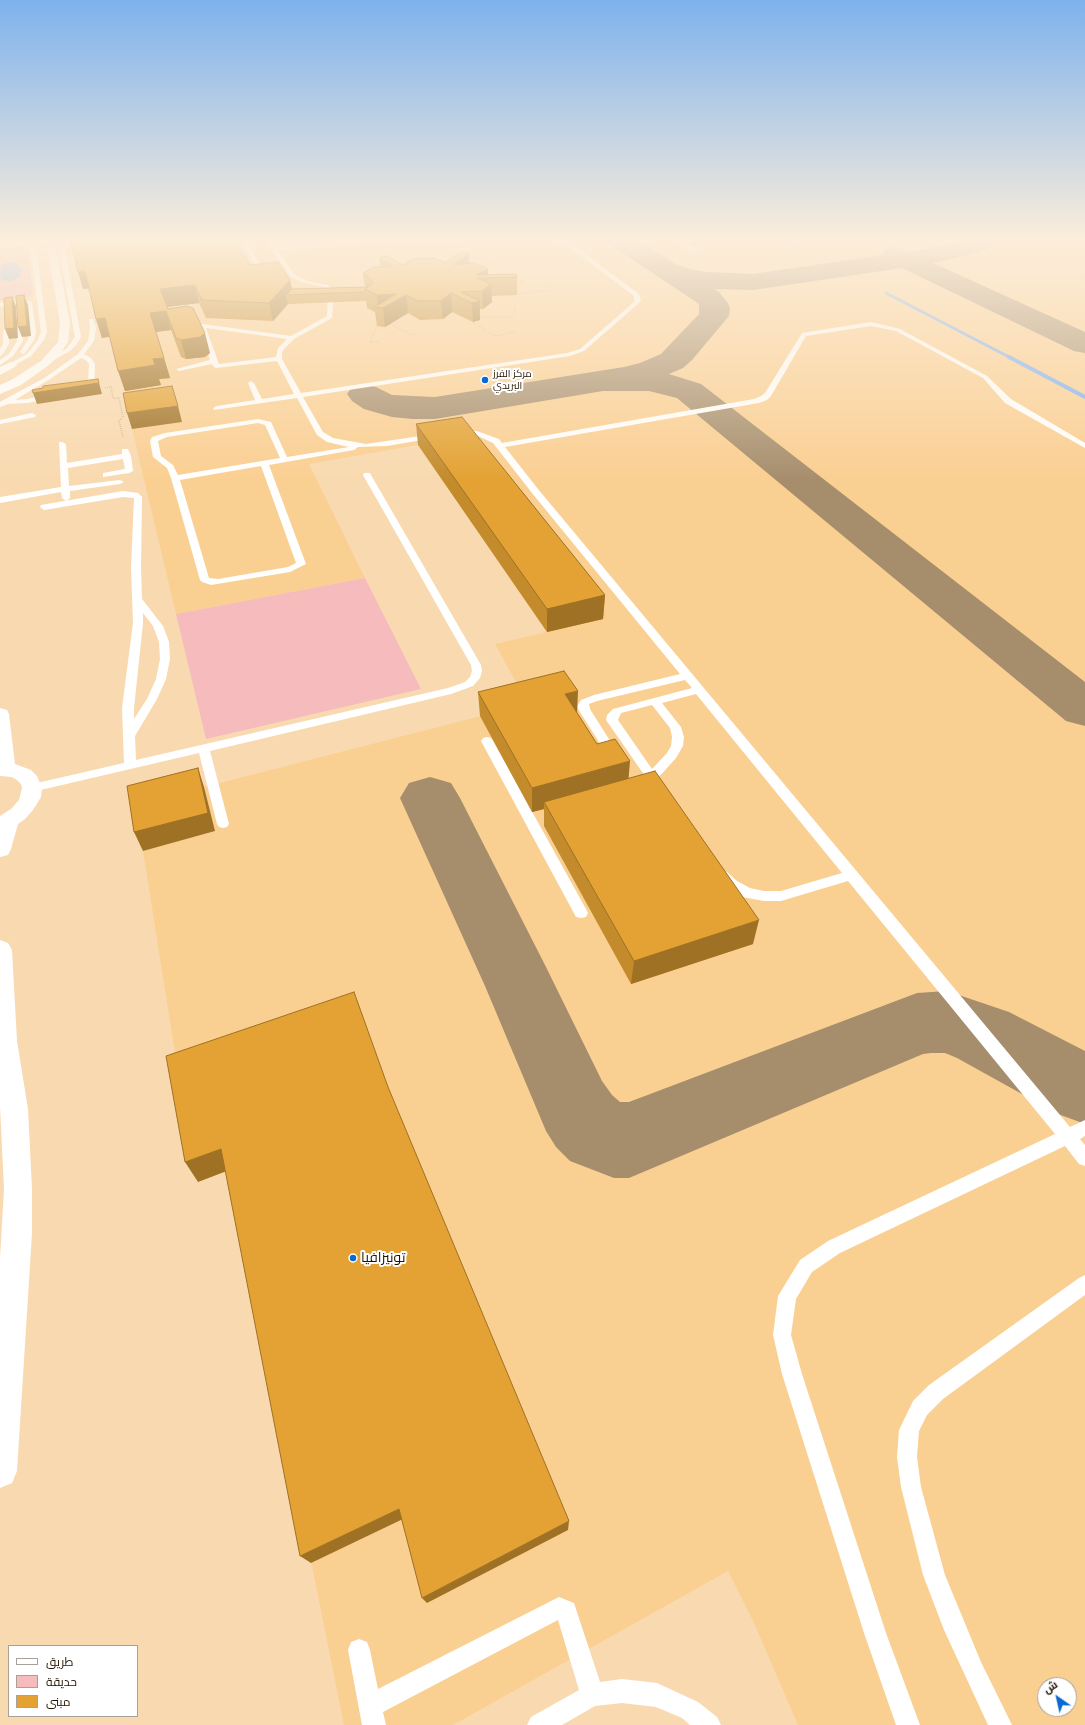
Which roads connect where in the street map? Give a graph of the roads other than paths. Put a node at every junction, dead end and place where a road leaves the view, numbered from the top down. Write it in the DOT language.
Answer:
graph roads {
  1 [pos="4,318"];
  2 [pos="18,318"];
  3 [pos="31,318"];
  4 [pos="42,318"];
  5 [pos="63,318"];
  6 [pos="74,318"];
  7 [pos="186,318"];
  8 [pos="327,318"];
  9 [pos="619,318"];
  10 [pos="90,320"];
  11 [pos="202,326"];
  12 [pos="292,338"];
  13 [pos="80,355"];
  14 [pos="279,359"];
  15 [pos="3,361"];
  16 [pos="214,361"];
  17 [pos="45,363"];
  18 [pos="179,368"];
  19 [pos="0,372"];
  20 [pos="17,382"];
  21 [pos="251,383"];
  22 [pos="0,390"];
  23 [pos="74,392"];
  24 [pos="299,396"];
  25 [pos="14,397"];
  26 [pos="2,400"];
  27 [pos="260,402"];
  28 [pos="216,408"];
  29 [pos="32,415"];
  30 [pos="0,422"];
  31 [pos="62,444"];
  32 [pos="366,446"];
  33 [pos="500,446"];
  34 [pos="1085,446"];
  35 [pos="285,460"];
  36 [pos="264,463"];
  37 [pos="64,466"];
  38 [pos="367,475"];
  39 [pos="174,478"];
  40 [pos="120,482"];
  41 [pos="65,485"];
  42 [pos="0,501"];
  43 [pos="66,504"];
  44 [pos="44,507"];
  45 [pos="137,599"];
  46 [pos="687,676"];
  47 [pos="699,690"];
  48 [pos="655,701"];
  49 [pos="0,714"];
  50 [pos="128,738"];
  51 [pos="487,741"];
  52 [pos="204,748"];
  53 [pos="643,764"];
  54 [pos="130,766"];
  55 [pos="2,769"];
  56 [pos="658,786"];
  57 [pos="32,788"];
  58 [pos="644,791"];
  59 [pos="546,819"];
  60 [pos="532,823"];
  61 [pos="4,824"];
  62 [pos="223,824"];
  63 [pos="0,849"];
  64 [pos="717,868"];
  65 [pos="851,874"];
  66 [pos="581,913"];
  67 [pos="0,950"];
  68 [pos="4,1041"];
  69 [pos="0,1076"];
  70 [pos="1085,1128"];
  71 [pos="1067,1136"];
  72 [pos="1085,1158"];
  73 [pos="1085,1284"];
  74 [pos="0,1471"];
  75 [pos="359,1650"];
  76 [pos="592,1696"];
  77 [pos="372,1715"];
  78 [pos="539,1725"];
  79 [pos="709,1725"];
  80 [pos="908,1725"];
  81 [pos="1000,1725"];
  1 -- 15 [label="lane"];
  2 -- 15 [label="lane"];
  3 -- 15 [label="lane"];
  4 -- 15 [label="lane"];
  5 -- 17 [label="street"];
  6 -- 17 [label="lane"];
  7 -- 11 [label="lane"];
  8 -- 12 [label="lane"];
  9 -- 24 [label="lane"];
  10 -- 13 [label="lane"];
  11 -- 12 [label="lane"];
  11 -- 16 [label="lane"];
  12 -- 14 [label="lane"];
  13 -- 23 [label="lane"];
  13 -- 25 [label="lane"];
  14 -- 16 [label="lane"];
  14 -- 24 [label="lane"];
  15 -- 19 [label="street"];
  16 -- 18 [label="lane"];
  17 -- 20 [label="street"];
  20 -- 22 [label="street"];
  20 -- 26 [label="street"];
  21 -- 27 [label="lane"];
  24 -- 27 [label="lane"];
  24 -- 32 [label="lane"];
  25 -- 26 [label="lane"];
  25 -- 26 [label="lane"];
  27 -- 28 [label="lane"];
  29 -- 30 [label="lane"];
  31 -- 37 [label="lane"];
  32 -- 33 [label="lane"];
  32 -- 35 [label="lane"];
  33 -- 34 [label="lane"];
  33 -- 46 [label="lane"];
  35 -- 36 [label="lane"];
  35 -- 39 [label="lane"];
  36 -- 39 [label="lane"];
  36 -- 39 [label="lane"];
  37 -- 41 [label="lane"];
  37 -- 41 [label="lane"];
  38 -- 52 [label="lane"];
  40 -- 41 [label="lane"];
  41 -- 42 [label="lane"];
  41 -- 43 [label="lane"];
  43 -- 44 [label="lane"];
  43 -- 45 [label="lane"];
  45 -- 50 [label="lane"];
  45 -- 50 [label="lane"];
  46 -- 47 [label="lane"];
  46 -- 53 [label="lane"];
  47 -- 48 [label="lane"];
  47 -- 65 [label="lane"];
  48 -- 53 [label="lane"];
  48 -- 56 [label="lane"];
  49 -- 55 [label="street"];
  50 -- 54 [label="lane"];
  51 -- 60 [label="lane"];
  52 -- 54 [label="lane"];
  52 -- 62 [label="lane"];
  53 -- 56 [label="lane"];
  54 -- 57 [label="lane"];
  55 -- 57 [label="street"];
  56 -- 58 [label="lane"];
  57 -- 61 [label="street"];
  59 -- 60 [label="lane"];
  60 -- 66 [label="lane"];
  61 -- 63 [label="street"];
  64 -- 65 [label="lane"];
  65 -- 71 [label="lane"];
  67 -- 68 [label="street"];
  68 -- 69 [label="street"];
  68 -- 74 [label="street"];
  70 -- 71 [label="lane"];
  71 -- 72 [label="lane"];
  71 -- 80 [label="lane"];
  73 -- 81 [label="lane"];
  75 -- 77 [label="lane"];
  76 -- 77 [label="lane"];
  76 -- 78 [label="lane"];
  76 -- 79 [label="lane"];
}
